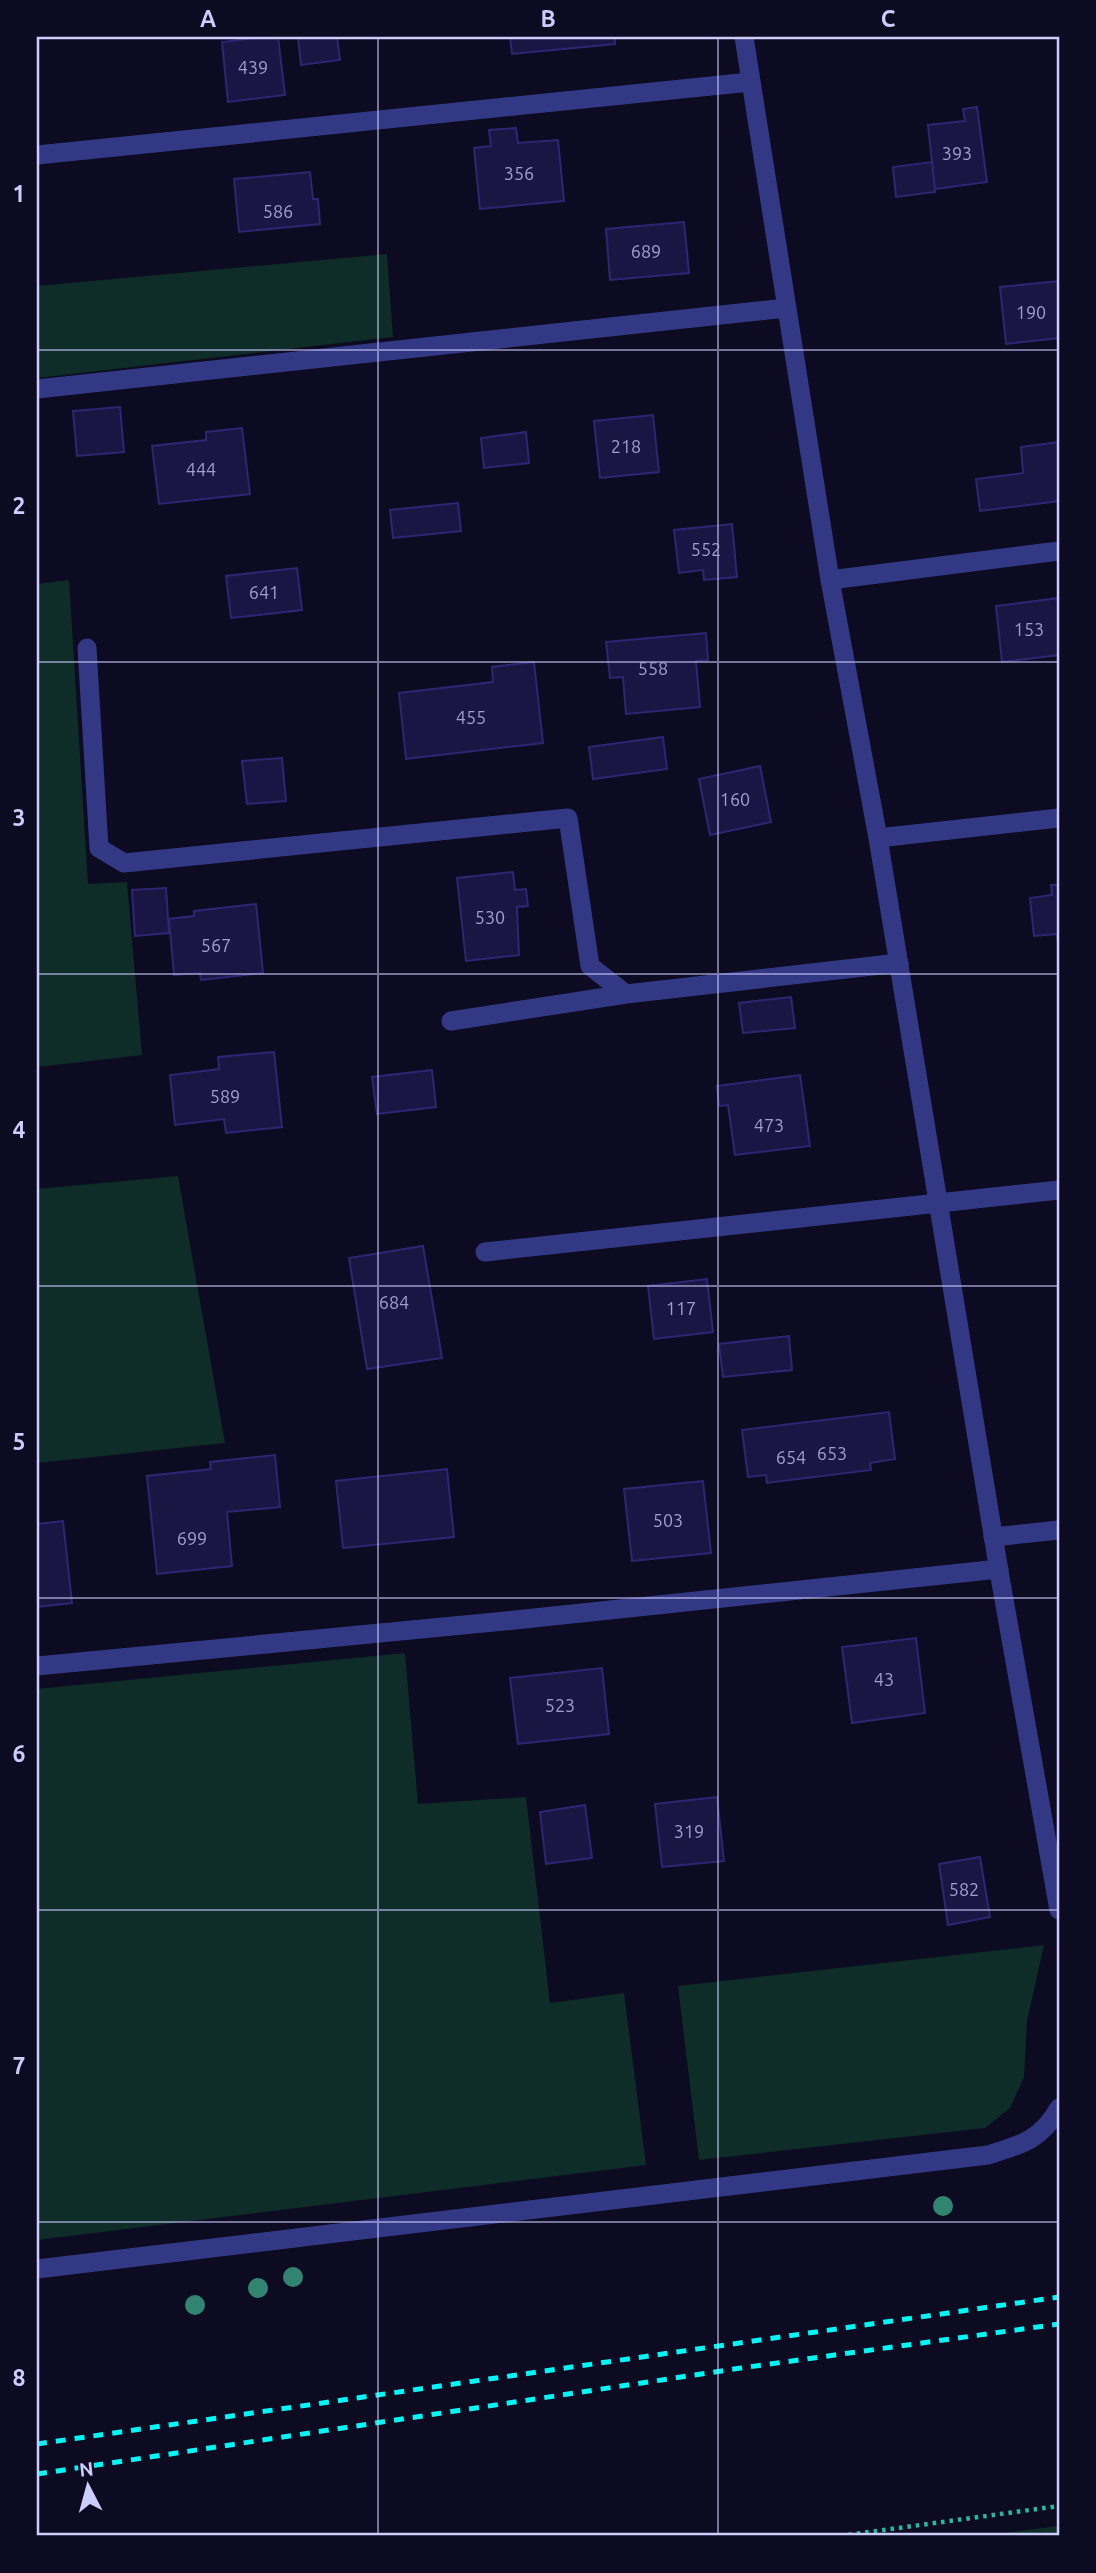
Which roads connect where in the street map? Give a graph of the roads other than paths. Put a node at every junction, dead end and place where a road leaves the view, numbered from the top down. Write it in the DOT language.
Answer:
graph roads {
  1 [pos="744,37"];
  2 [pos="750,82"];
  3 [pos="37,155"];
  4 [pos="786,308"];
  5 [pos="37,389"];
  6 [pos="1059,551"];
  7 [pos="830,580"];
  8 [pos="88,649"];
  9 [pos="1059,818"];
  10 [pos="878,838"];
  11 [pos="899,963"];
  12 [pos="626,994"];
  13 [pos="451,1021"];
  14 [pos="1059,1190"];
  15 [pos="939,1204"];
  16 [pos="485,1252"];
  17 [pos="1059,1530"];
  18 [pos="993,1537"];
  19 [pos="999,1569"];
  20 [pos="37,1666"];
  21 [pos="1059,1910"];
  22 [pos="1059,2108"];
  23 [pos="1054,2129"];
  24 [pos="37,2269"];
  1 -- 2 [label="street"];
  2 -- 3 [label="street"];
  2 -- 4 [label="street"];
  4 -- 5 [label="street"];
  4 -- 7 [label="street"];
  6 -- 7 [label="street"];
  7 -- 10 [label="street"];
  8 -- 12 [label="street"];
  9 -- 10 [label="street"];
  10 -- 11 [label="street"];
  11 -- 12 [label="street"];
  11 -- 15 [label="street"];
  12 -- 13 [label="street"];
  14 -- 15 [label="street"];
  15 -- 16 [label="street"];
  15 -- 18 [label="street"];
  17 -- 18 [label="street"];
  18 -- 19 [label="street"];
  19 -- 20 [label="street"];
  19 -- 21 [label="street"];
  22 -- 23 [label="street"];
  23 -- 24 [label="street"];
}
